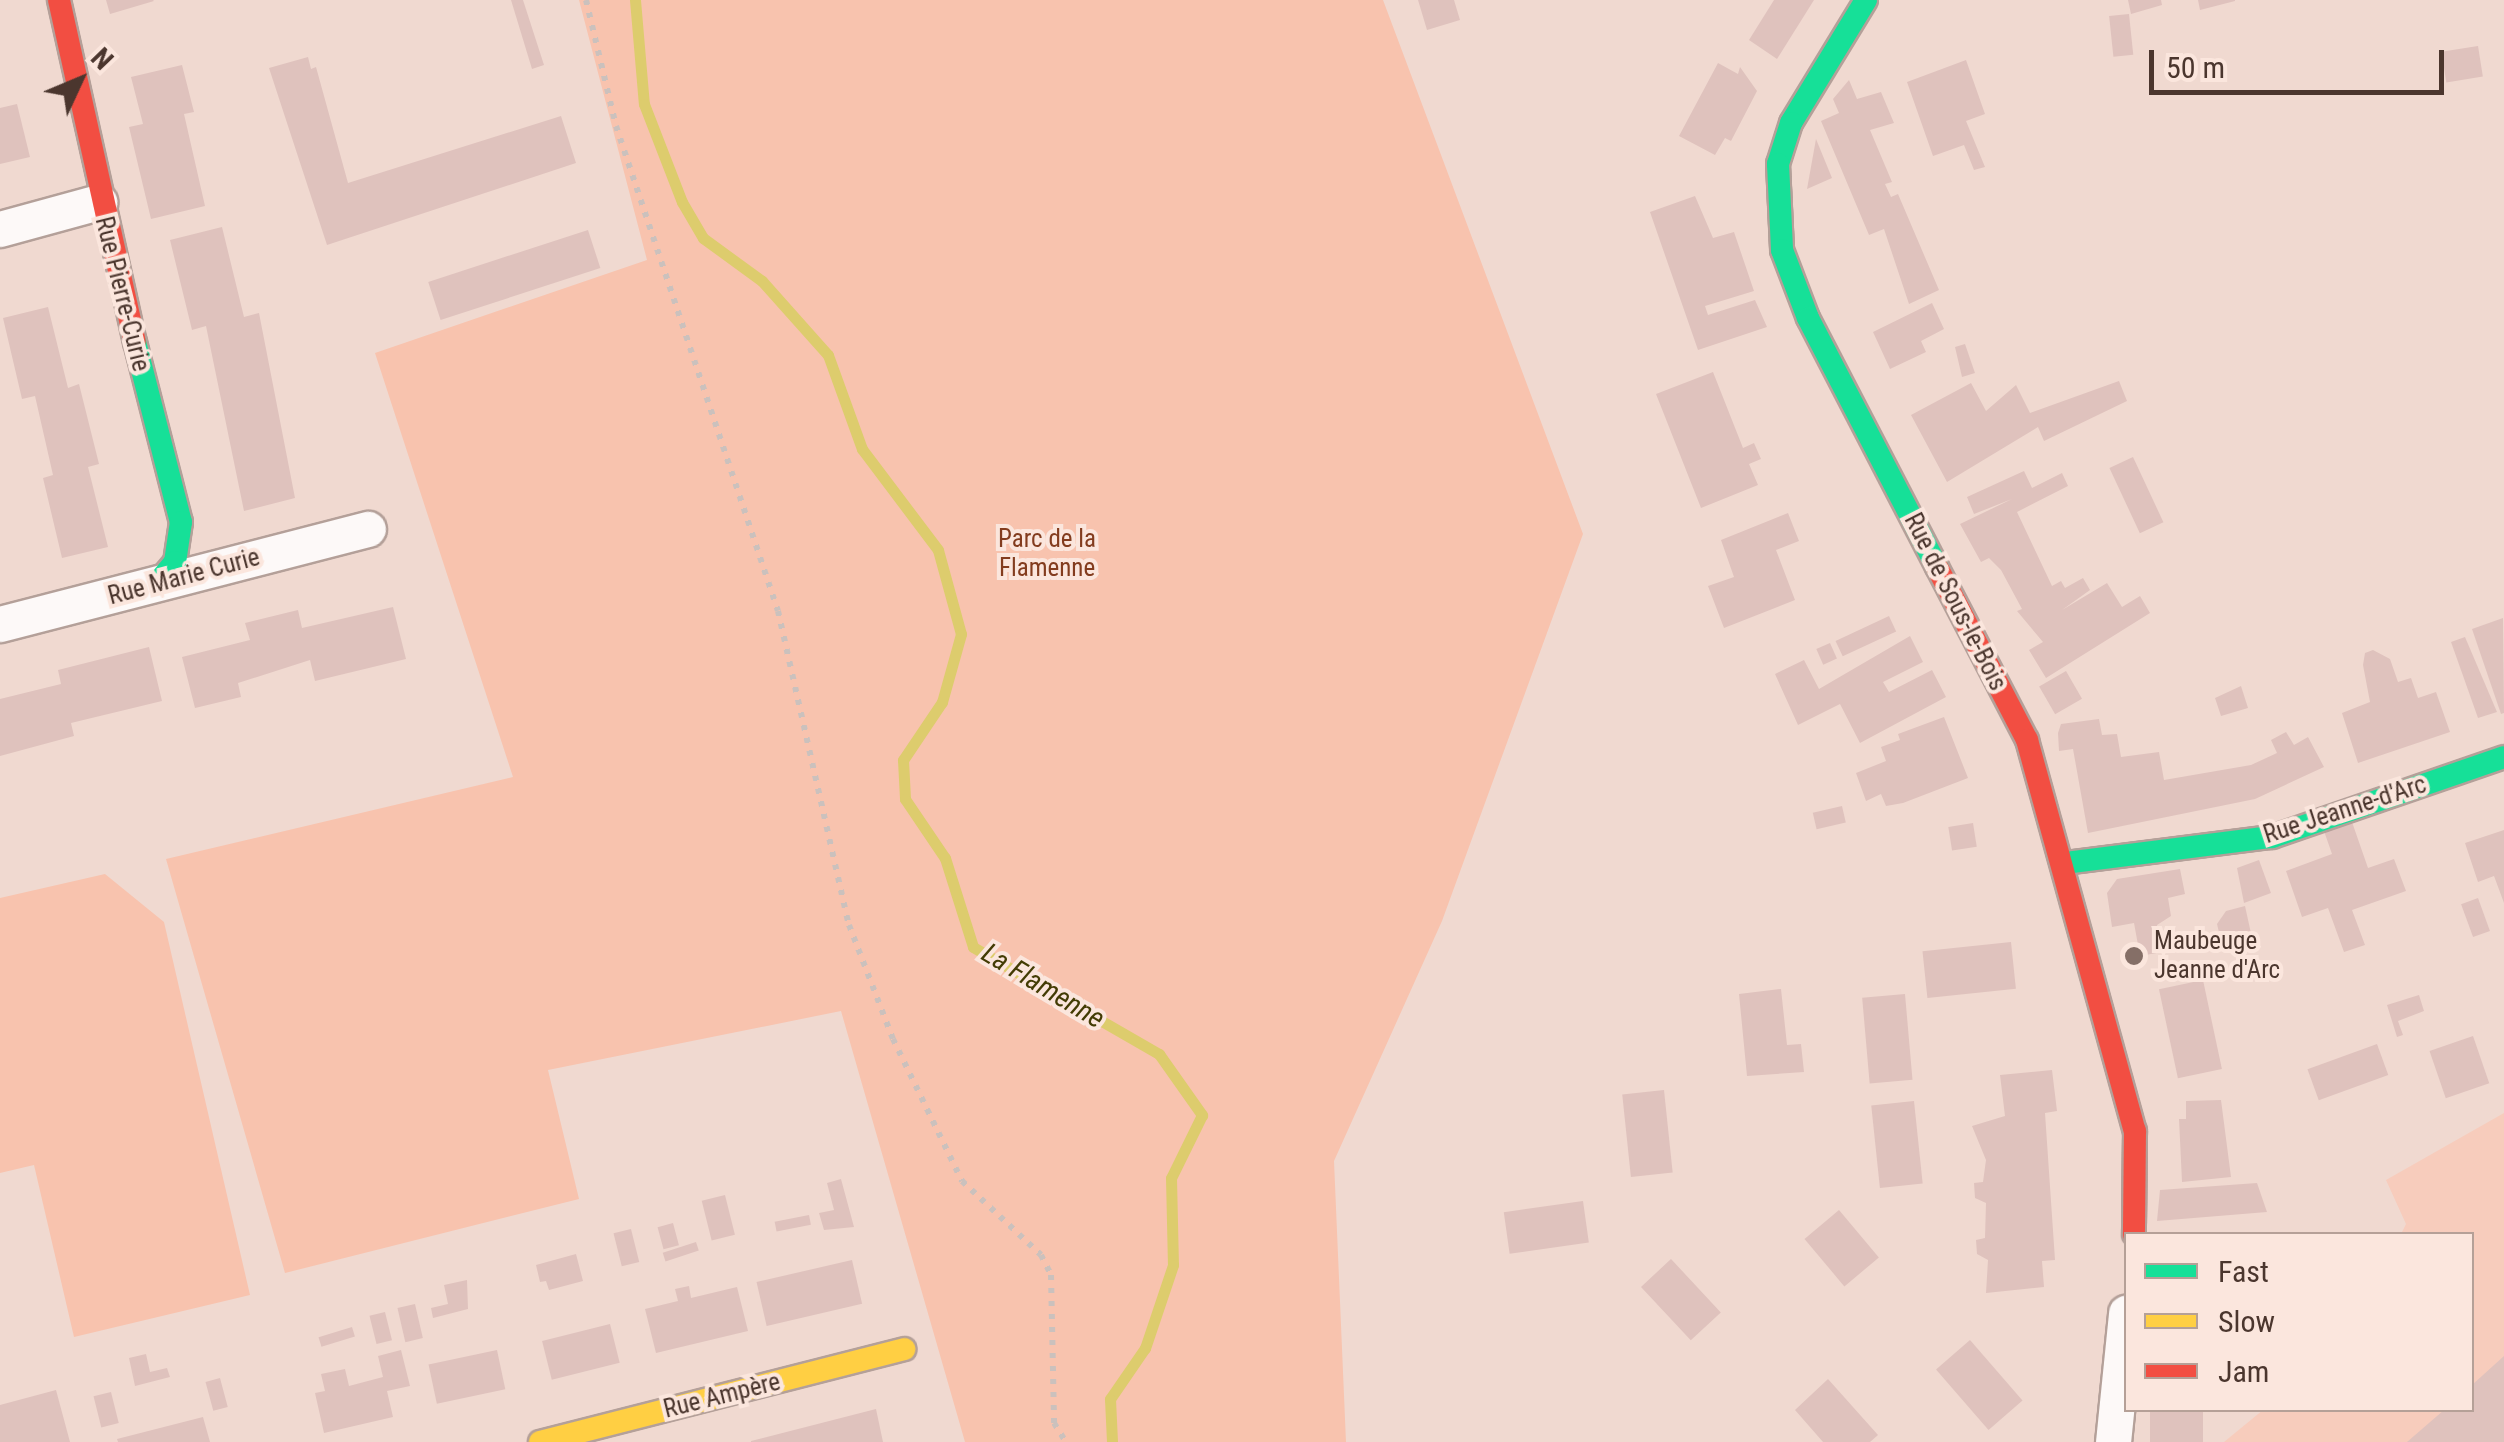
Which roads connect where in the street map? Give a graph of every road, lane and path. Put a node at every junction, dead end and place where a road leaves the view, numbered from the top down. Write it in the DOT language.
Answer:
graph roads {
  1 [pos="59,0"];
  2 [pos="586,0"];
  3 [pos="1866,0"];
  4 [pos="99,202"];
  5 [pos="0,229"];
  6 [pos="368,529"];
  7 [pos="159,582"];
  8 [pos="0,624"];
  9 [pos="2504,758"];
  10 [pos="2065,862"];
  11 [pos="2134,1232"];
  12 [pos="2124,1327"];
  13 [pos="904,1350"];
  14 [pos="2109,1435"];
  15 [pos="540,1442"];
  16 [pos="1066,1442"];
  1 -- 4 [label="street, Rue Pierre-Curie"];
  2 -- 16 [label="path"];
  3 -- 10 [label="street, Rue de Sous-le-Bois"];
  4 -- 5 [label="street"];
  4 -- 7 [label="street, Rue Pierre-Curie"];
  6 -- 7 [label="street, Rue Marie Curie"];
  7 -- 8 [label="street, Rue Marie Curie"];
  9 -- 10 [label="street, Rue Jeanne-d'Arc"];
  10 -- 11 [label="street, Rue de Sous-le-Bois"];
  12 -- 14 [label="street"];
  13 -- 15 [label="street, Rue Ampère"];
}
